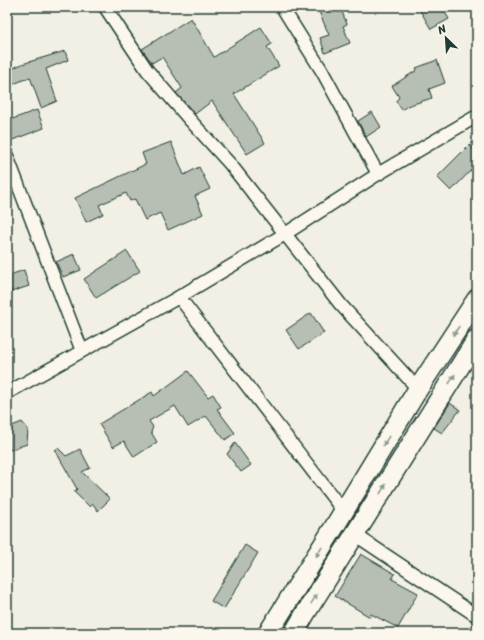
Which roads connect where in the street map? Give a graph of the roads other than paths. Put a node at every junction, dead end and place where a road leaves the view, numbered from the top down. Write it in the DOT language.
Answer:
graph roads {
  1 [pos="105,7"];
  2 [pos="282,7"];
  3 [pos="477,116"];
  4 [pos="7,156"];
  5 [pos="378,174"];
  6 [pos="285,234"];
  7 [pos="179,297"];
  8 [pos="477,299"];
  9 [pos="477,339"];
  10 [pos="82,351"];
  11 [pos="418,389"];
  12 [pos="7,393"];
  13 [pos="344,512"];
  14 [pos="354,534"];
  15 [pos="477,616"];
  16 [pos="477,630"];
  17 [pos="268,633"];
  18 [pos="294,633"];
  19 [pos="475,633"];
  1 -- 6 [label="street"];
  2 -- 5 [label="street"];
  3 -- 5 [label="street"];
  4 -- 10 [label="street"];
  5 -- 6 [label="street"];
  6 -- 7 [label="street"];
  6 -- 11 [label="street"];
  7 -- 10 [label="street"];
  7 -- 13 [label="street"];
  8 -- 11 [label="main road, one-way"];
  14 -- 9 [label="main road, one-way"];
  10 -- 12 [label="street"];
  11 -- 13 [label="main road, one-way"];
  13 -- 17 [label="main road, one-way"];
  14 -- 15 [label="street"];
  18 -- 14 [label="main road, one-way"];
  16 -- 19 [label="street"];
}
